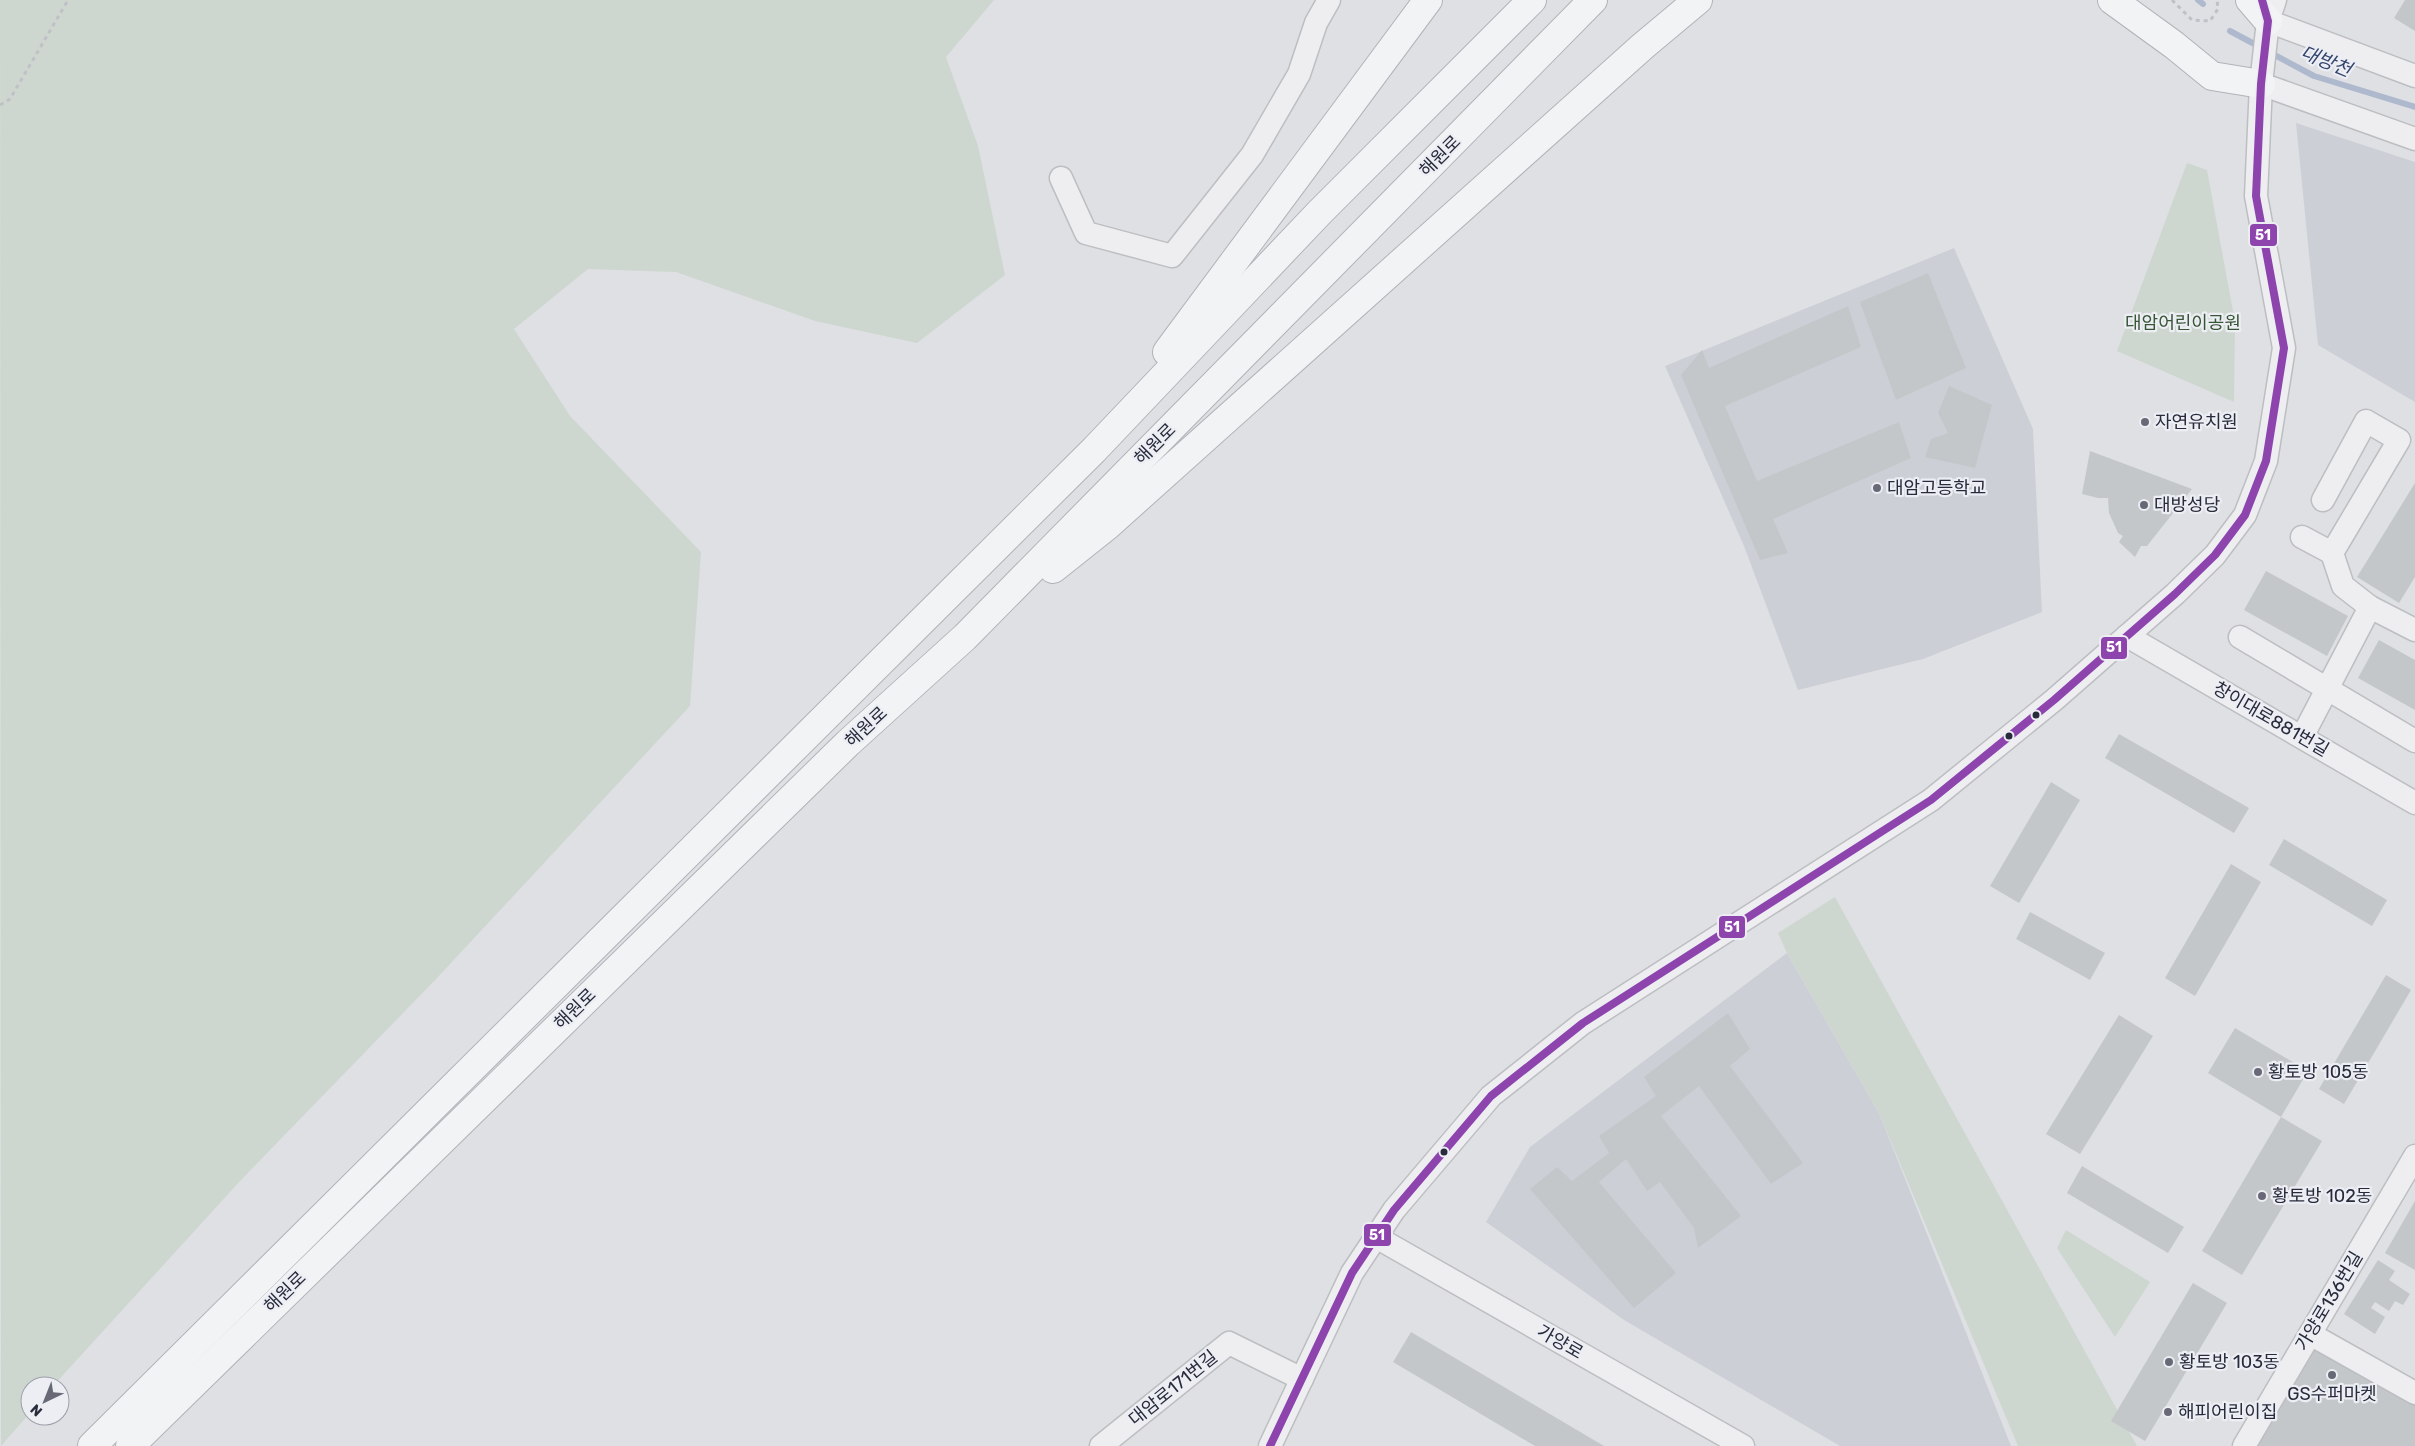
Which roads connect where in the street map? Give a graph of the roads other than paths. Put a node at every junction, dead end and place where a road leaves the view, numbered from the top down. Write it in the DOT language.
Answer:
graph roads {
  1 [pos="1329,0"];
  2 [pos="1428,0"];
  3 [pos="1532,0"];
  4 [pos="1593,0"];
  5 [pos="1698,0"];
  6 [pos="2112,0"];
  7 [pos="2140,0"];
  8 [pos="2250,0"];
  9 [pos="2268,7"];
  10 [pos="2174,45"];
  11 [pos="2415,76"];
  12 [pos="2261,84"];
  13 [pos="2415,139"];
  14 [pos="1061,178"];
  15 [pos="1094,450"];
  16 [pos="2323,500"];
  17 [pos="2302,537"];
  18 [pos="2332,553"];
  19 [pos="2370,607"];
  20 [pos="2415,630"];
  21 [pos="2127,636"];
  22 [pos="965,637"];
  23 [pos="2240,638"];
  24 [pos="2326,689"];
  25 [pos="2302,737"];
  26 [pos="2415,741"];
  27 [pos="2415,803"];
  28 [pos="2412,1169"];
  29 [pos="1376,1237"];
  30 [pos="2310,1334"];
  31 [pos="1302,1379"];
  32 [pos="2415,1394"];
  33 [pos="92,1446"];
  34 [pos="130,1446"];
  35 [pos="1101,1446"];
  36 [pos="1270,1446"];
  37 [pos="1743,1446"];
  38 [pos="2244,1446"];
  1 -- 14 [label="street"];
  2 -- 15 [label="highway"];
  3 -- 15 [label="highway, 해원로"];
  4 -- 22 [label="highway, 해원로"];
  5 -- 22 [label="highway"];
  6 -- 10 [label="highway"];
  7 -- 10 [label="highway"];
  8 -- 9 [label="highway"];
  9 -- 11 [label="street"];
  9 -- 12 [label="street"];
  10 -- 12 [label="highway"];
  12 -- 13 [label="street"];
  12 -- 21 [label="street"];
  15 -- 33 [label="highway, 해원로"];
  16 -- 18 [label="street"];
  17 -- 18 [label="street"];
  18 -- 19 [label="street"];
  19 -- 20 [label="street"];
  19 -- 24 [label="street"];
  21 -- 25 [label="street, 창이대로881번길"];
  21 -- 29 [label="street"];
  22 -- 34 [label="highway, 해원로"];
  23 -- 24 [label="street"];
  24 -- 25 [label="street"];
  24 -- 26 [label="street"];
  25 -- 27 [label="street, 창이대로881번길"];
  28 -- 30 [label="street, 가양로136번길"];
  29 -- 31 [label="street"];
  29 -- 37 [label="street, 가양로"];
  30 -- 32 [label="street"];
  30 -- 38 [label="street, 가양로136번길"];
  31 -- 35 [label="street, 대암로171번길"];
  31 -- 36 [label="street"];
}
